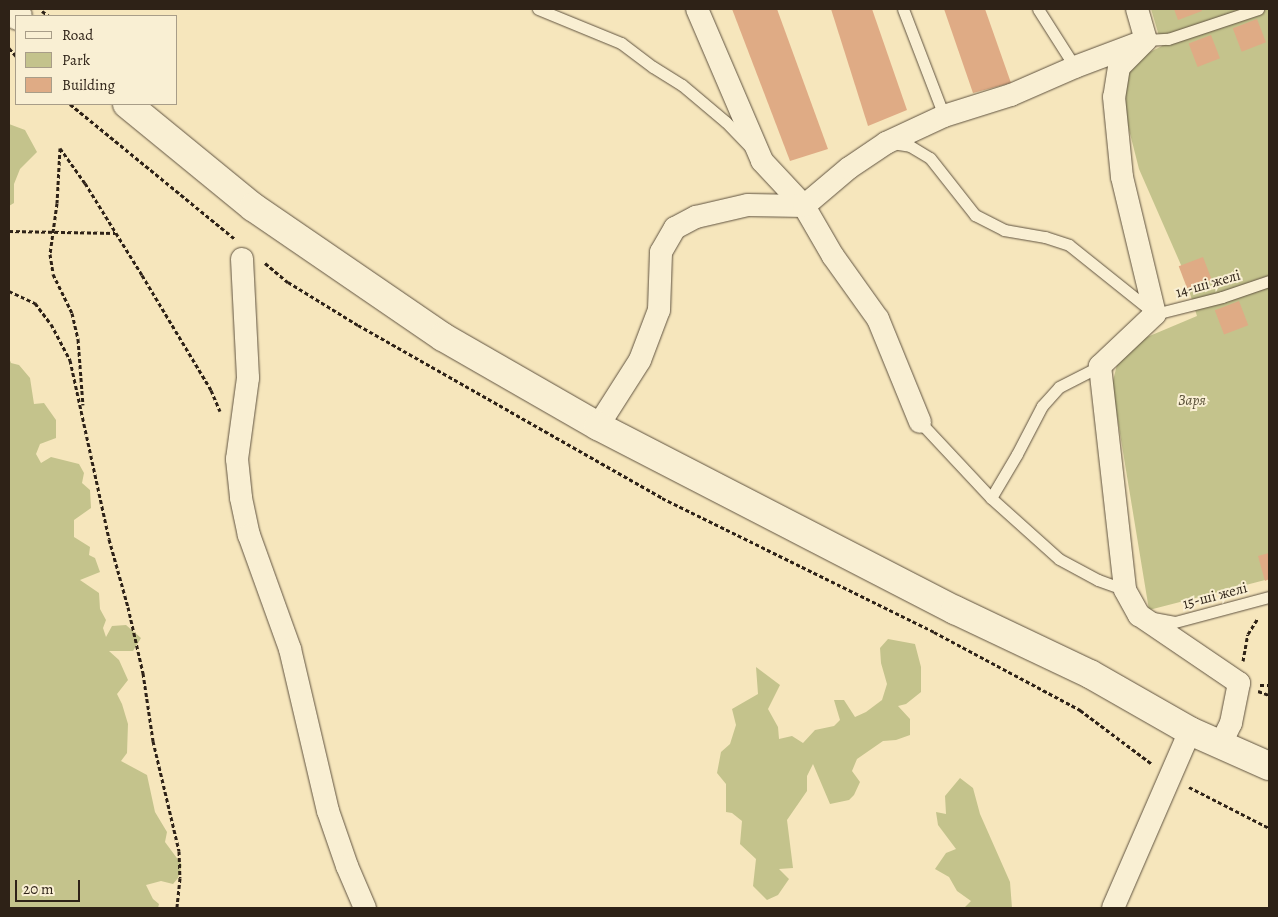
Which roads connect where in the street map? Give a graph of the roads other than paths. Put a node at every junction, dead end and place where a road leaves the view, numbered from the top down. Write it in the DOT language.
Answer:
graph roads {
  1 [pos="538,9"];
  2 [pos="698,9"];
  3 [pos="904,9"];
  4 [pos="1038,9"];
  5 [pos="1137,9"];
  6 [pos="1258,9"];
  7 [pos="1146,40"];
  8 [pos="1075,67"];
  9 [pos="128,105"];
  10 [pos="944,116"];
  11 [pos="886,143"];
  12 [pos="762,161"];
  13 [pos="804,206"];
  14 [pos="242,260"];
  15 [pos="1269,280"];
  16 [pos="1155,314"];
  17 [pos="1100,366"];
  18 [pos="920,422"];
  19 [pos="598,426"];
  20 [pos="991,498"];
  21 [pos="1125,590"];
  22 [pos="1269,597"];
  23 [pos="1139,614"];
  24 [pos="1190,731"];
  25 [pos="1220,746"];
  26 [pos="1269,766"];
  27 [pos="365,908"];
  28 [pos="1114,908"];
  1 -- 12 [label="lane"];
  2 -- 12 [label="street"];
  3 -- 10 [label="lane"];
  4 -- 8 [label="lane"];
  5 -- 7 [label="street"];
  6 -- 7 [label="lane"];
  7 -- 8 [label="street"];
  7 -- 16 [label="street"];
  8 -- 10 [label="street"];
  9 -- 19 [label="street"];
  10 -- 11 [label="street"];
  11 -- 13 [label="street"];
  11 -- 16 [label="lane"];
  12 -- 13 [label="street"];
  13 -- 18 [label="street"];
  13 -- 19 [label="street"];
  14 -- 27 [label="street"];
  15 -- 16 [label="lane, 14-ші желі"];
  16 -- 17 [label="street"];
  17 -- 20 [label="lane"];
  17 -- 21 [label="street"];
  18 -- 20 [label="lane"];
  19 -- 24 [label="street"];
  20 -- 21 [label="lane"];
  21 -- 23 [label="street"];
  22 -- 23 [label="lane, 15-ші желі"];
  23 -- 25 [label="street"];
  24 -- 25 [label="street"];
  24 -- 28 [label="street"];
  25 -- 26 [label="street"];
}
